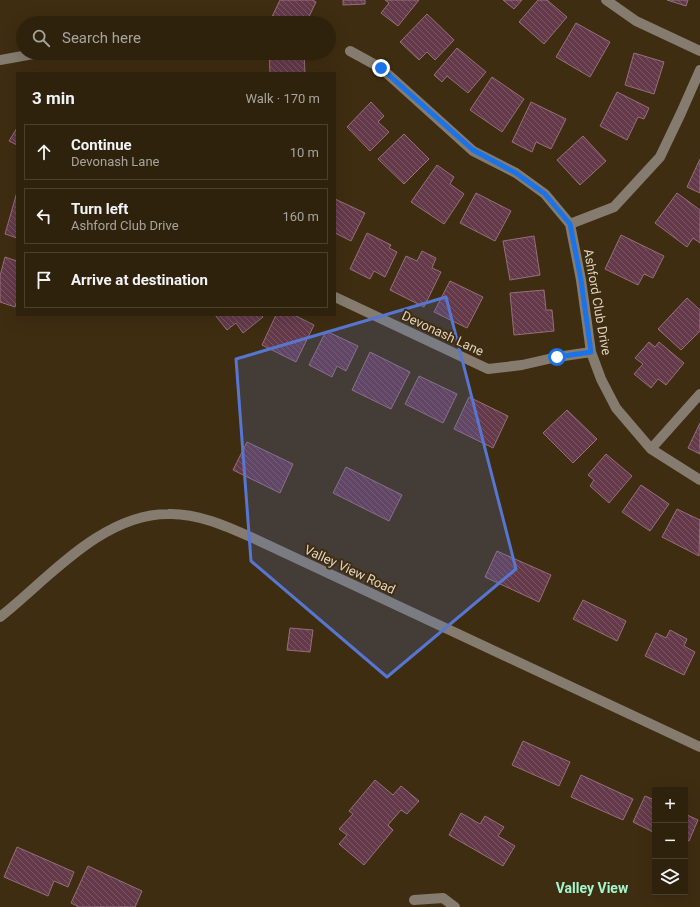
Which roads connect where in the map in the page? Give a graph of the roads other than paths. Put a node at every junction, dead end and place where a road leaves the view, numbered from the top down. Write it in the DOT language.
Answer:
graph roads {
  1 [pos="606,0"];
  2 [pos="350,51"];
  3 [pos="700,51"];
  4 [pos="16,57"];
  5 [pos="0,60"];
  6 [pos="700,70"];
  7 [pos="570,224"];
  8 [pos="336,297"];
  9 [pos="591,352"];
  10 [pos="700,394"];
  11 [pos="651,449"];
  12 [pos="700,480"];
  13 [pos="0,617"];
  14 [pos="700,747"];
  15 [pos="414,900"];
  16 [pos="455,907"];
  1 -- 3 [label="street"];
  2 -- 7 [label="street, Ashford Club Drive"];
  4 -- 5 [label="street"];
  6 -- 7 [label="street"];
  7 -- 9 [label="street, Ashford Club Drive"];
  8 -- 9 [label="street, Devonash Lane"];
  9 -- 11 [label="street, Ashford Club Drive"];
  10 -- 11 [label="street"];
  11 -- 12 [label="street, Ashford Club Drive"];
  13 -- 14 [label="street, Valley View Road"];
  15 -- 16 [label="street"];
}
